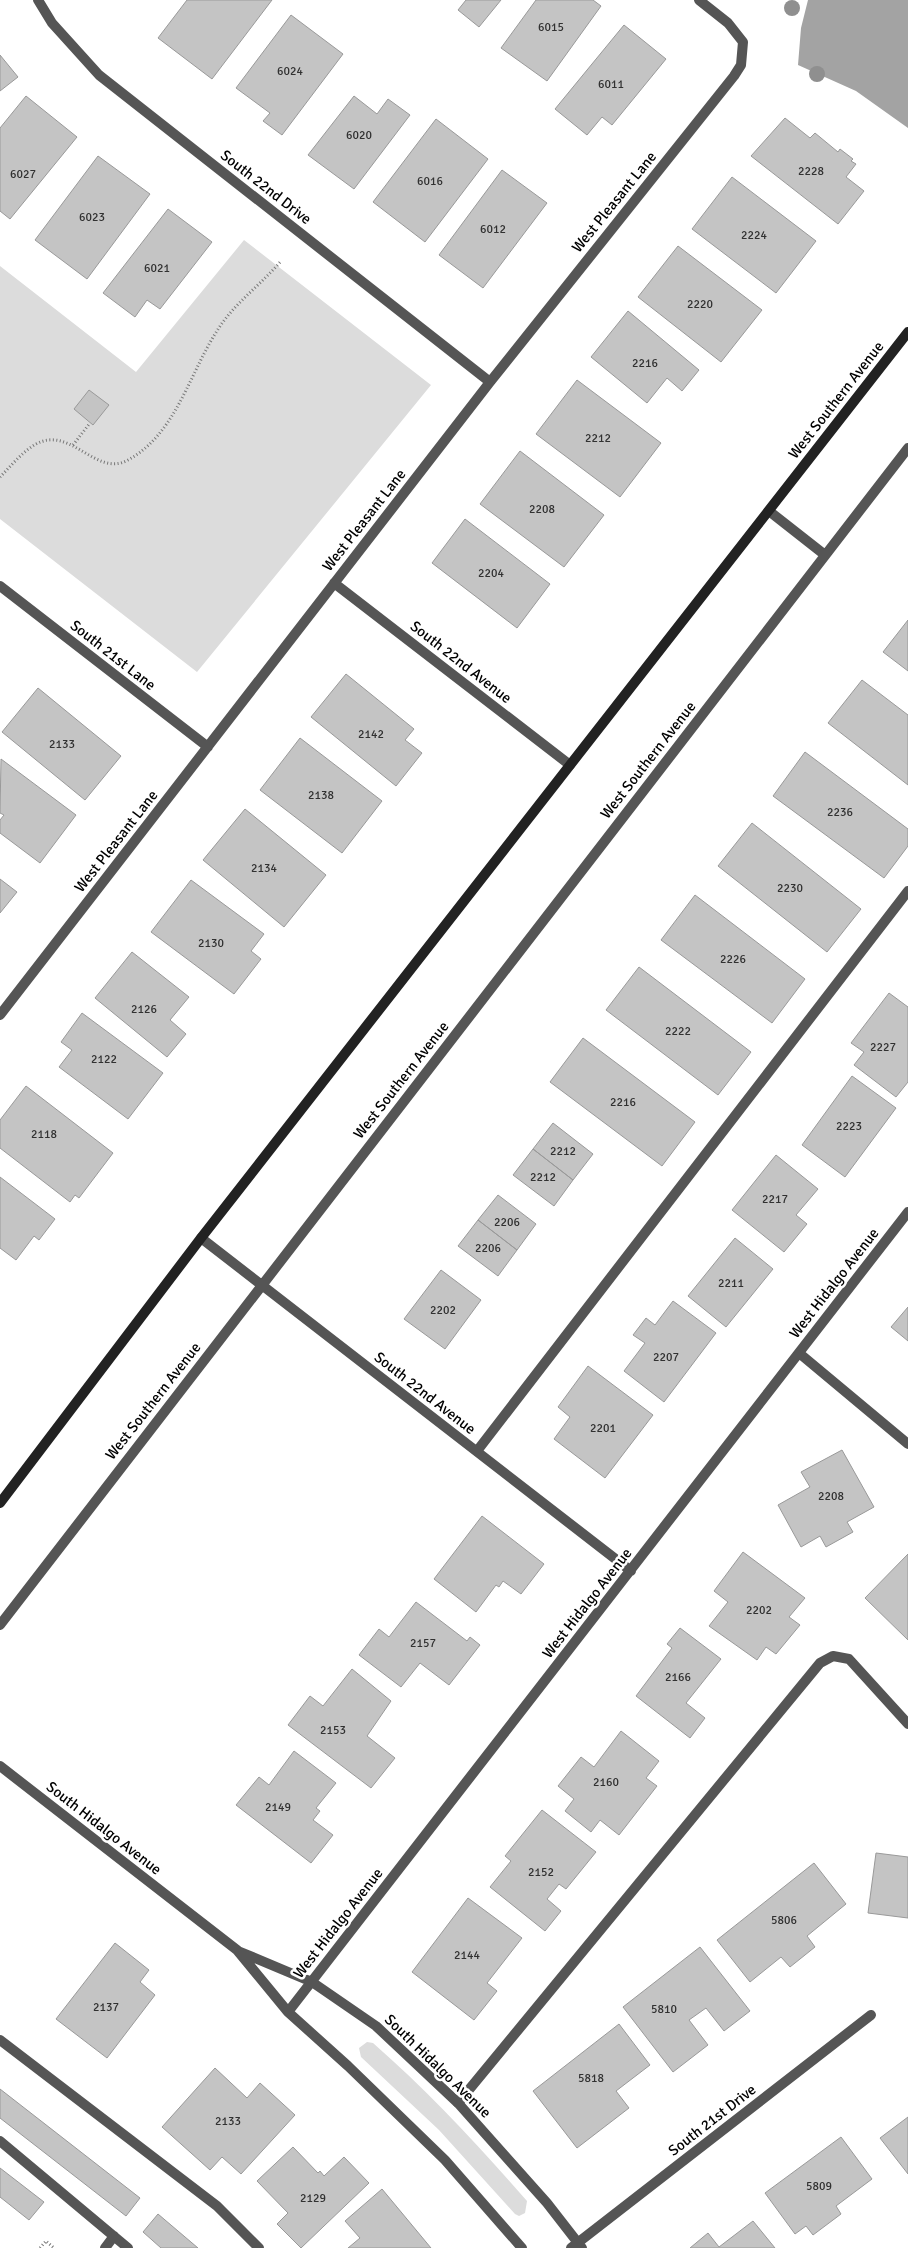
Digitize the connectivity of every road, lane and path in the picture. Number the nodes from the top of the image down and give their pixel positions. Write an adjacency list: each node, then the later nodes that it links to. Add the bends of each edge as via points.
1 (38, 0): 5 (street, South 22nd Drive, via 52,23 99,75)
2 (699, 0): 5 (street, West Pleasant Lane, via 728,23 743,42 741,65)
3 (281, 261): 7 (path, via 217,330 170,420 145,448 115,465 106,464)
4 (908, 332): 10 (main road, West Southern Avenue)
5 (490, 382): 12 (street, West Pleasant Lane)
6 (90, 423): 7 (path)
7 (73, 445): 9 (path, via 50,440 37,443)
8 (908, 448): 11 (street, West Southern Avenue)
9 (0, 477)
10 (769, 510): 11 (street); 15 (main road, West Southern Avenue)
11 (826, 555): 20 (street, West Southern Avenue)
12 (334, 583): 14 (street, West Pleasant Lane); 15 (street, South 22nd Avenue)
13 (0, 586): 14 (street, South 21st Lane)
14 (208, 747): 17 (street, West Pleasant Lane)
15 (570, 765): 19 (main road, West Southern Avenue)
16 (908, 890): 23 (street)
17 (0, 1015)
18 (908, 1212): 21 (street, West Hidalgo Avenue)
19 (201, 1238): 20 (street, South 22nd Avenue); 24 (main road, West Southern Avenue)
20 (262, 1285): 23 (street, South 22nd Avenue); 26 (street, West Southern Avenue)
21 (799, 1353): 22 (street); 25 (street, West Hidalgo Avenue)
22 (908, 1444)
23 (477, 1451): 25 (street, South 22nd Avenue)
24 (0, 1503)
25 (631, 1571): 30 (street, West Hidalgo Avenue)
26 (0, 1624)
27 (908, 1724): 34 (street, via 849,1659 833,1656 820,1663)
28 (0, 1766): 29 (street, South Hidalgo Avenue)
29 (238, 1950): 30 (street, South Hidalgo Avenue); 31 (street, South Hidalgo Avenue)
30 (312, 1982): 31 (street, West Hidalgo Avenue); 34 (street, South Hidalgo Avenue, via 376,2026)
31 (288, 2012): 43 (street, South Hidalgo Avenue, via 445,2160)
32 (871, 2015): 37 (street, South 21st Drive)
33 (0, 2040): 42 (street, via 217,2206)
34 (458, 2103): 37 (street, South Hidalgo Avenue, via 547,2203)
35 (0, 2141): 36 (street)
36 (114, 2236): 40 (street); 41 (street)
37 (577, 2246)
38 (40, 2248): 39 (path, via 46,2241)
39 (54, 2248)
40 (105, 2248)
41 (128, 2248)
42 (259, 2248)
43 (522, 2248)

